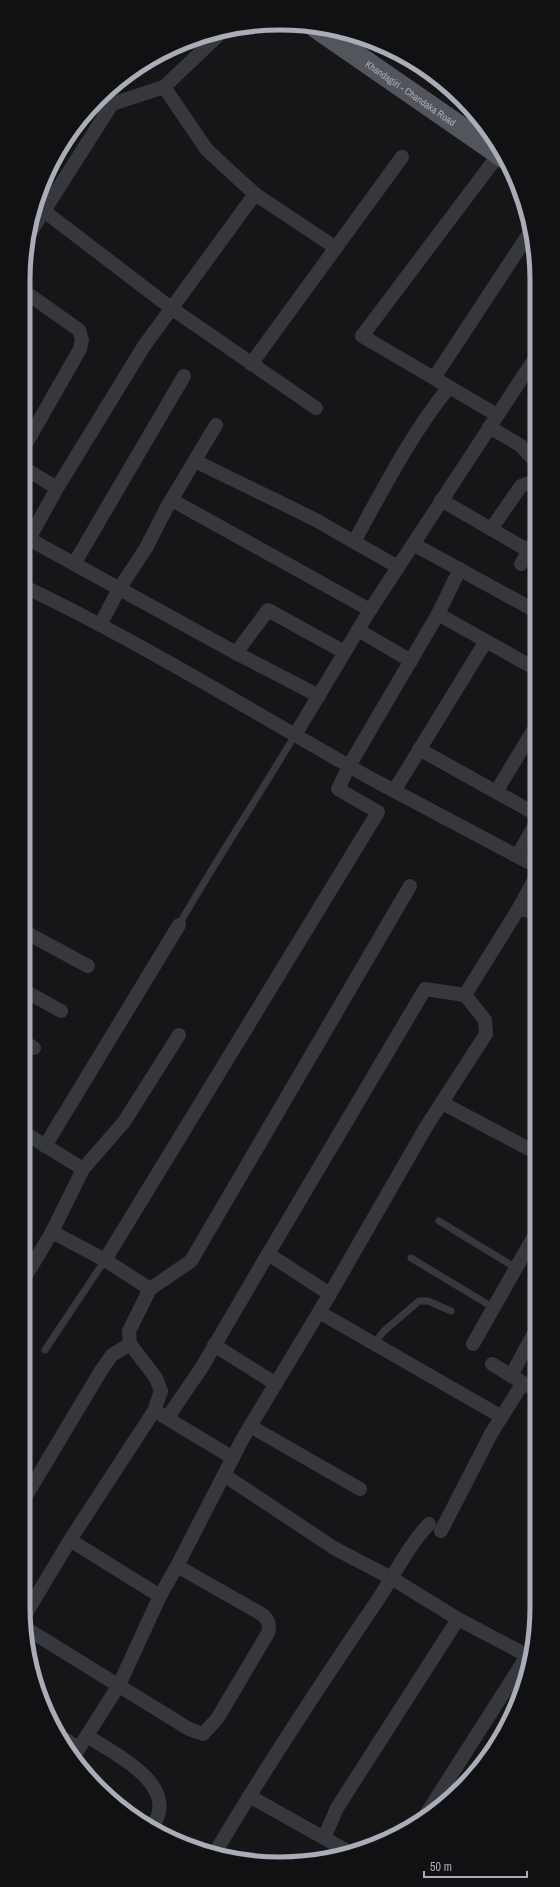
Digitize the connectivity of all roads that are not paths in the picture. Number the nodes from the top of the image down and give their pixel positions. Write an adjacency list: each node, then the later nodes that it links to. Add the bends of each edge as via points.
1 (325, 34): 8 (main road, Khandagiri - Chandaka Road)
2 (214, 39): 4 (street)
3 (368, 46): 7 (main road, Khandagiri - Chandaka Road)
4 (164, 87): 5 (street); 11 (street, via 208,150)
5 (112, 104): 6 (street); 12 (street)
6 (101, 106)
7 (468, 115)
8 (494, 151)
9 (402, 157): 15 (street)
10 (499, 160): 21 (street, via 362,336)
11 (255, 194): 15 (street); 17 (street)
12 (44, 211): 13 (street); 17 (street)
13 (37, 221)
14 (526, 238): 21 (street)
15 (336, 248): 18 (street)
16 (30, 295): 27 (street, via 79,330 82,340 70,368)
17 (171, 308): 18 (street); 32 (street, via 144,346)
18 (251, 364): 23 (street)
19 (530, 366): 24 (street)
20 (184, 376): 42 (street)
21 (434, 378): 22 (street)
22 (449, 387): 24 (street); 38 (street, via 436,402)
23 (316, 408)
24 (497, 415): 26 (street)
25 (216, 426): 29 (street)
26 (489, 427): 28 (street, via 520,445); 34 (street)
27 (30, 437)
28 (530, 456)
29 (195, 461): 33 (street); 38 (street, via 314,519)
30 (30, 472): 32 (street)
31 (530, 483): 35 (street, via 521,486)
32 (57, 488): 36 (street)
33 (172, 500): 46 (street, via 146,548); 49 (street)
34 (441, 500): 35 (street); 39 (street)
35 (491, 529): 40 (street)
36 (30, 535)
37 (30, 539): 42 (street)
38 (354, 542): 44 (street)
39 (413, 544): 44 (street); 45 (street)
40 (530, 545)
41 (530, 549): 43 (street)
42 (74, 564): 46 (street)
43 (521, 564)
44 (398, 567): 49 (street)
45 (460, 569): 48 (street); 50 (street)
46 (119, 589): 51 (street); 55 (street)
47 (30, 590): 51 (street)
48 (530, 608)
49 (370, 610): 52 (street)
50 (438, 614): 53 (street); 56 (street)
51 (100, 625): 59 (street)
52 (358, 630): 54 (street); 56 (street)
53 (486, 641): 57 (street); 61 (street)
54 (344, 652): 55 (street, via 268,610); 58 (street)
55 (236, 653): 58 (street)
56 (411, 661): 62 (street)
57 (530, 666)
58 (319, 696): 59 (street)
59 (295, 734): 62 (street); 73 (lane)
60 (530, 736): 64 (street)
61 (419, 749): 63 (street); 64 (street)
62 (349, 766): 63 (street); 90 (street, via 338,789 378,812)
63 (394, 791): 67 (street)
64 (496, 792): 65 (street)
65 (530, 810)
66 (530, 833): 67 (street)
67 (516, 856): 68 (street)
68 (530, 863)
69 (410, 886): 93 (street, via 191,1261)
70 (530, 887): 71 (street)
71 (519, 908): 72 (street); 77 (street)
72 (530, 912)
73 (179, 925): 82 (street)
74 (30, 935): 75 (street)
75 (88, 966)
76 (30, 993): 78 (street)
77 (465, 995): 80 (street, via 485,1020 486,1034); 88 (street, via 425,989)
78 (61, 1011)
79 (179, 1034): 84 (street, via 124,1122)
80 (442, 1103): 83 (street); 94 (street)
81 (30, 1136): 82 (street)
82 (45, 1146): 84 (street)
83 (530, 1149)
84 (83, 1169): 86 (street)
85 (439, 1220): 91 (lane)
86 (52, 1232): 90 (street); 92 (street)
87 (530, 1243): 91 (street)
88 (268, 1254): 94 (street); 101 (street)
89 (411, 1258): 95 (lane)
90 (105, 1260): 93 (street); 103 (lane)
91 (516, 1268): 95 (street)
92 (30, 1269)
93 (150, 1289): 98 (street, via 129,1331)
94 (330, 1294): 97 (street)
95 (494, 1308): 100 (street)
96 (451, 1311): 99 (lane, via 428,1301 419,1301 384,1331)
97 (318, 1312): 99 (street); 106 (street)
98 (130, 1344): 107 (street, via 156,1378 161,1391); 114 (street, via 112,1355 102,1368)
99 (374, 1344): 109 (street)
100 (473, 1344)
101 (214, 1345): 106 (street); 108 (street)
102 (530, 1348): 105 (street)
103 (45, 1350)
104 (492, 1364): 105 (street)
105 (522, 1383): 109 (street)
106 (276, 1384): 110 (street)
107 (154, 1411): 108 (street); 115 (street)
108 (168, 1417): 111 (street)
109 (502, 1417): 117 (street, via 435,1528 416,1537)
110 (250, 1426): 111 (street); 113 (street)
111 (232, 1458): 112 (street)
112 (224, 1475): 116 (street); 117 (street, via 334,1548)
113 (360, 1489)
114 (30, 1490)
115 (70, 1540): 118 (street); 119 (street)
116 (177, 1566): 118 (street); 124 (street, via 263,1615 270,1626 268,1633 217,1719 203,1734 189,1729)
117 (393, 1579): 120 (street); 127 (street, via 309,1701)
118 (160, 1596): 124 (street)
119 (30, 1605)
120 (458, 1619): 122 (street); 130 (street, via 337,1808)
121 (31, 1631): 124 (street)
122 (525, 1655)
123 (522, 1668): 128 (street)
124 (119, 1685): 125 (street)
125 (87, 1736): 126 (street); 129 (street, via 142,1772 151,1782 159,1803 158,1816)
126 (76, 1752)
127 (249, 1796): 130 (street); 131 (street)
128 (438, 1800)
129 (154, 1823)
130 (324, 1838): 132 (street)
131 (217, 1849)
132 (343, 1849)

